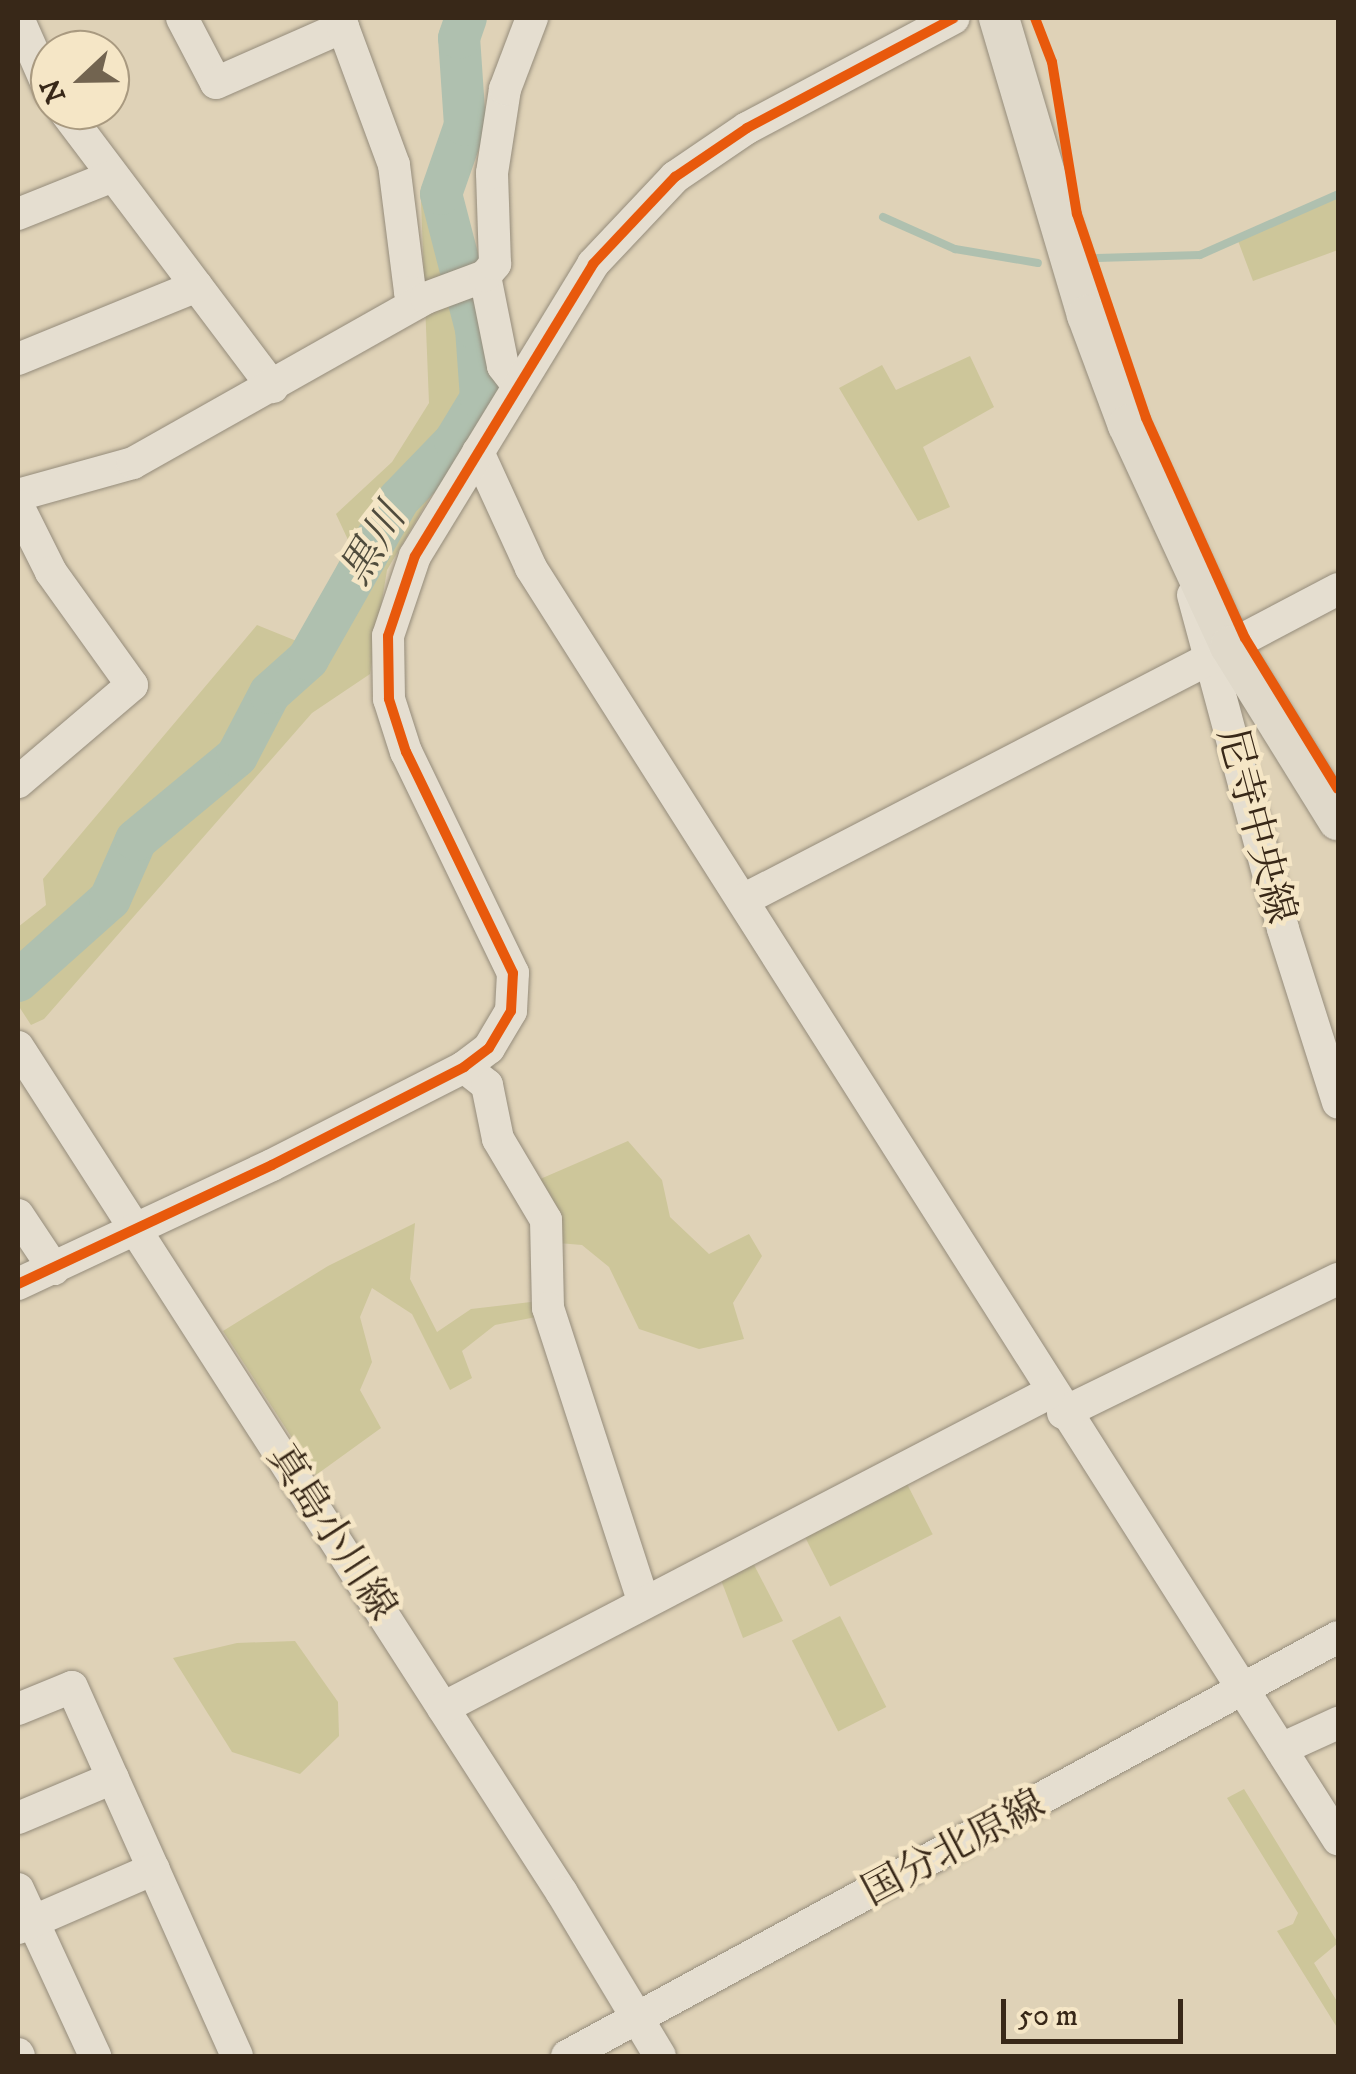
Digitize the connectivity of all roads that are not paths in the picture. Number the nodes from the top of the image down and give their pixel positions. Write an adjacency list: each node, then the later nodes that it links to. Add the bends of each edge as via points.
1 (18, 18): 6 (street)
2 (182, 18): 12 (street, via 216,83 343,27 394,166 410,292)
3 (532, 18): 10 (street, via 505,88 492,172 495,264)
4 (954, 18): 14 (street, via 747,128 675,177 593,264)
5 (999, 18): 20 (main road, via 1087,315)
6 (27, 62)
7 (79, 130): 8 (street)
8 (113, 176): 9 (street); 11 (street)
9 (18, 214)
10 (484, 276): 12 (street); 14 (street, via 503,366)
11 (197, 286): 13 (street); 15 (street)
12 (422, 300): 15 (street)
13 (18, 359)
14 (518, 386): 16 (street)
15 (273, 387): 17 (street, via 133,463)
16 (478, 452): 25 (street, via 531,568); 27 (street, via 415,556 388,636 389,698 406,752 512,973 511,1011 488,1048)
17 (18, 496)
18 (18, 506): 23 (street, via 51,572 132,685)
19 (1338, 589): 20 (street)
20 (1220, 652): 21 (main road); 22 (street, 尼寺中央線); 25 (street)
21 (1281, 736): 22 (street); 24 (main road)
22 (1234, 754): 28 (street, 尼寺中央線)
23 (18, 782)
24 (1338, 820)
25 (743, 900): 34 (street)
26 (18, 1047): 30 (street, 真島小川線)
27 (464, 1066): 30 (street); 35 (street, via 488,1085 498,1138 546,1220 548,1308)
28 (1338, 1102)
29 (18, 1215): 31 (street)
30 (136, 1232): 31 (street); 38 (street, 真島小川線)
31 (54, 1268): 33 (street)
32 (1338, 1278): 34 (street)
33 (18, 1284)
34 (1048, 1402): 35 (street); 37 (street)
35 (644, 1603): 38 (street)
36 (1338, 1637): 37 (street, 国分北原線)
37 (1243, 1690): 41 (street); 48 (street, 国分北原線)
38 (443, 1708): 48 (street, 真島小川線)
39 (18, 1709): 42 (street, via 72,1687)
40 (1338, 1722): 41 (street)
41 (1281, 1749): 44 (street)
42 (113, 1778): 43 (street); 45 (street)
43 (18, 1818)
44 (1338, 1839)
45 (154, 1868): 47 (street); 50 (street)
46 (18, 1888): 47 (street)
47 (25, 1924): 49 (street)
48 (641, 2020): 51 (street, 国分北原線); 52 (street, 真島小川線)
49 (95, 2056)
50 (237, 2056)
51 (567, 2056)
52 (660, 2056)

